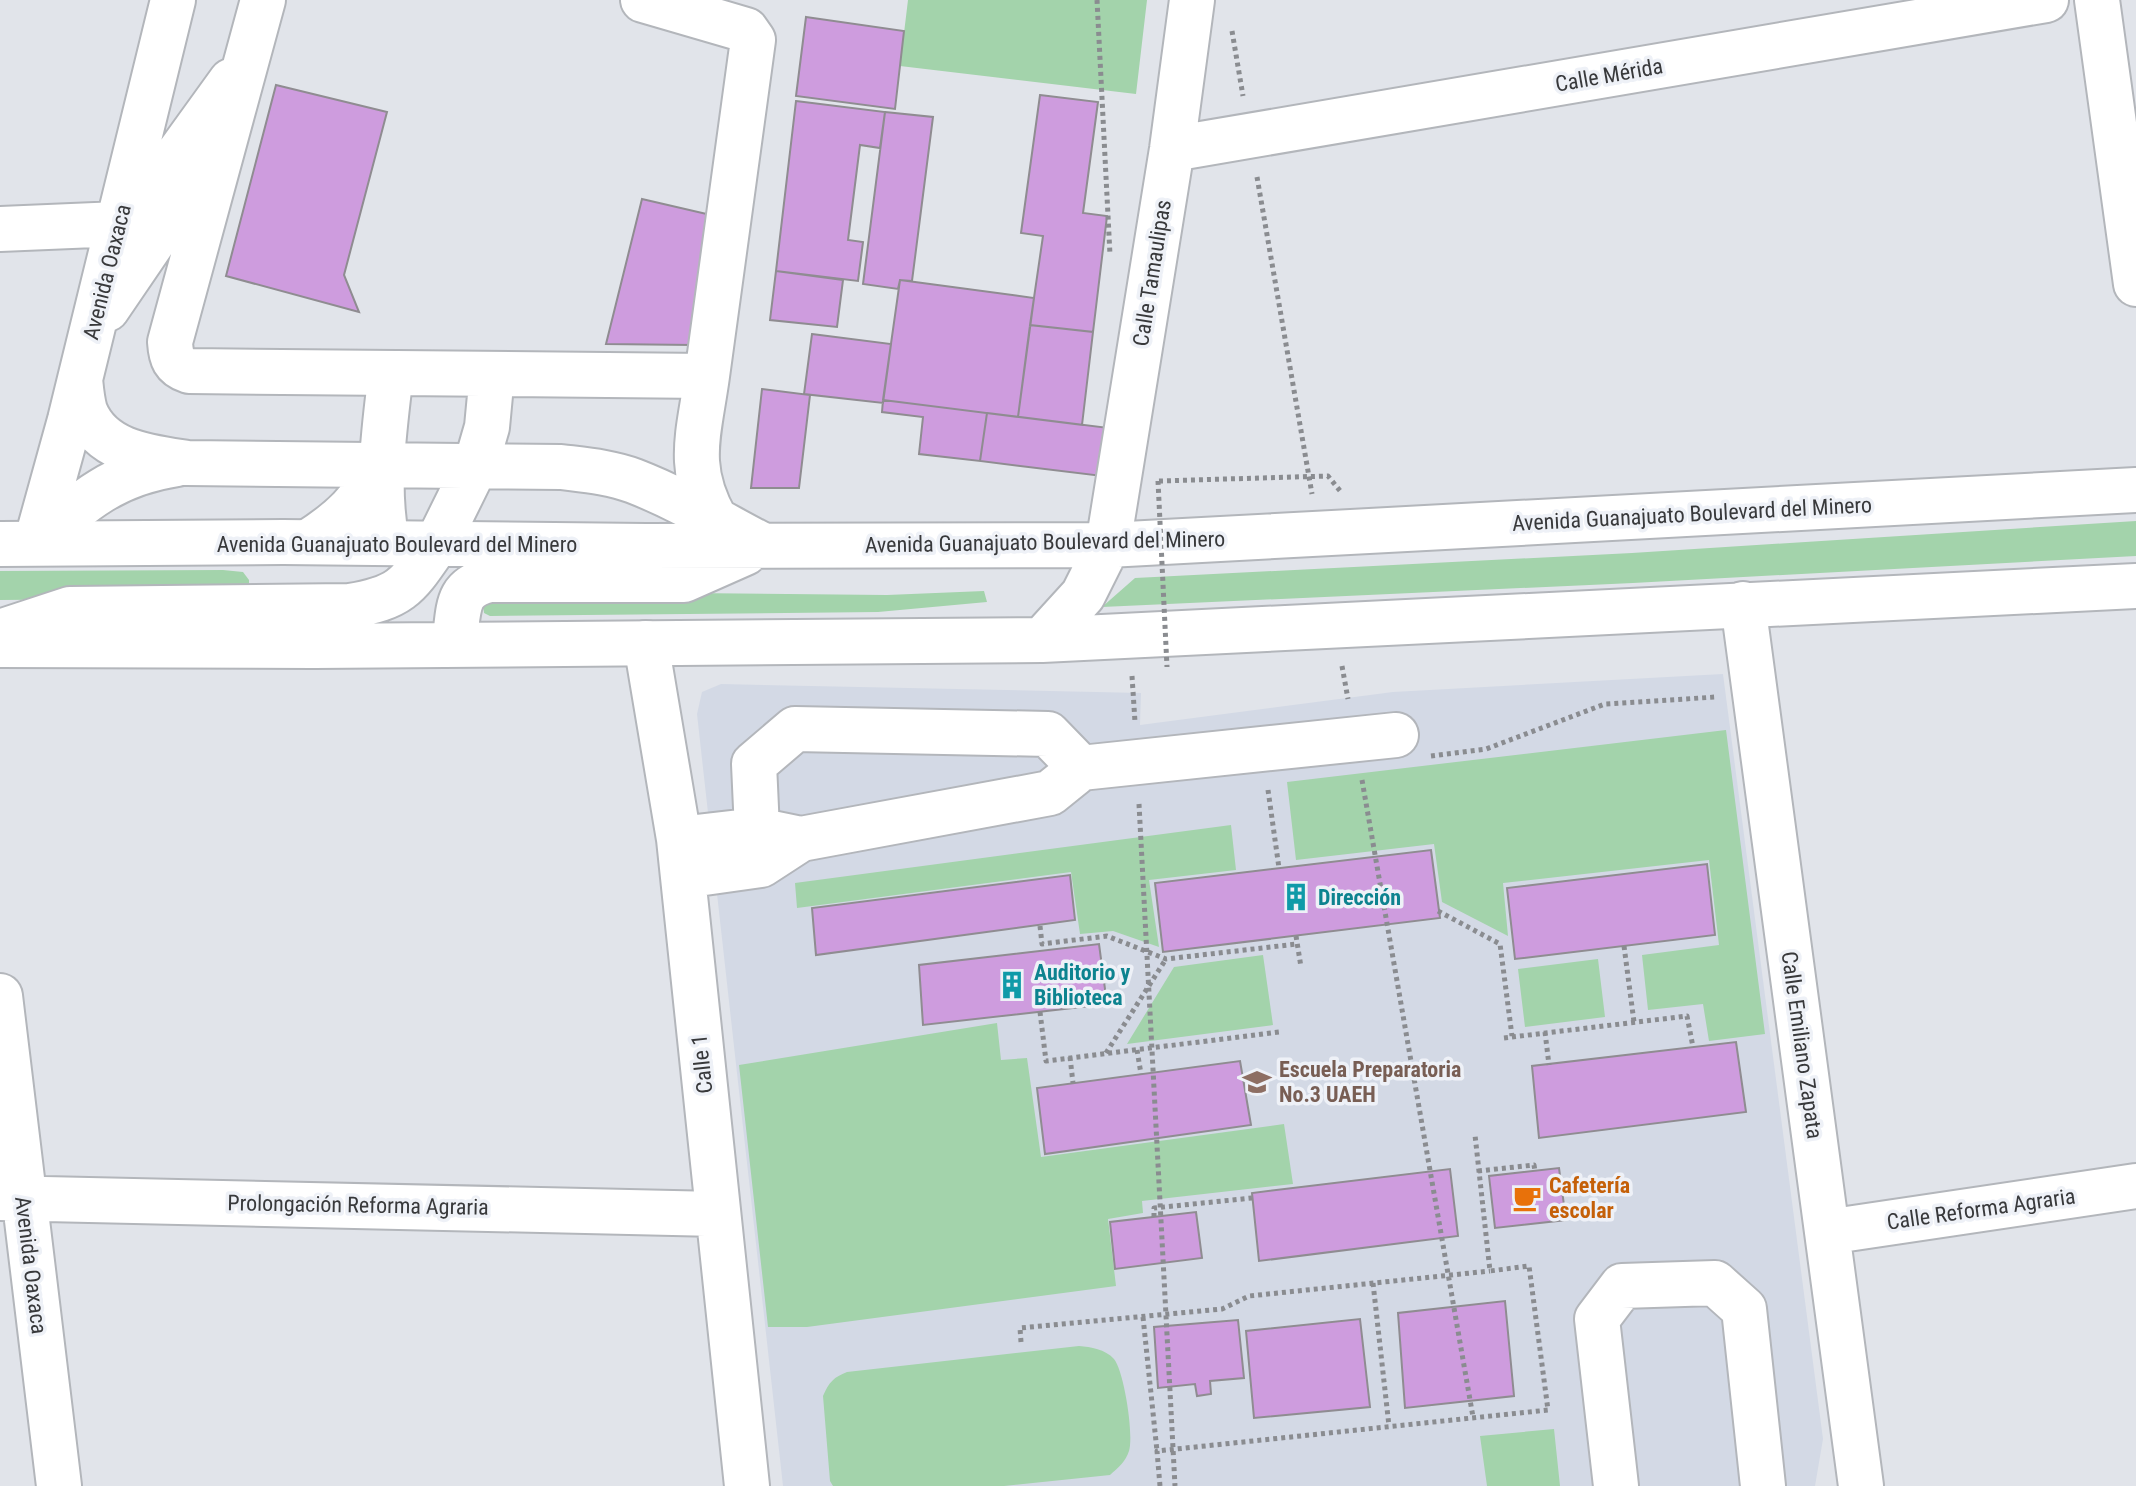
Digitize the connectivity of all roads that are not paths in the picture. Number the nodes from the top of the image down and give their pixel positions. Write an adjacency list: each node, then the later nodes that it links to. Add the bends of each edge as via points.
1 (173, 0): 10 (street, Avenida Oaxaca)
2 (263, 0): 7 (street)
3 (643, 0): 16 (street, via 746,30 753,40)
4 (1192, 0): 9 (street, Calle Tamaulipas)
5 (2046, 0): 9 (street, Calle Mérida)
6 (2097, 0): 12 (street)
7 (248, 58): 8 (street); 10 (street, via 132,218)
8 (227, 133): 13 (street); 14 (street, via 170,342 178,368)
9 (1172, 149): 28 (street, Calle Tamaulipas)
10 (119, 224): 11 (street); 13 (street, Avenida Oaxaca)
11 (0, 229)
12 (2136, 284)
13 (91, 335): 17 (street, Avenida Oaxaca)
14 (391, 373): 15 (street); 19 (street)
15 (492, 374): 16 (street); 20 (street, via 487,427)
16 (707, 376): 22 (street, via 697,478)
17 (80, 379): 18 (street, via 84,409 96,432 144,457); 26 (street, Avenida Oaxaca)
18 (187, 463): 19 (street); 26 (street, via 152,468 108,485)
19 (380, 465): 20 (street); 23 (street, via 357,505 339,522); 25 (street)
20 (476, 465): 22 (street, via 597,471 642,485); 24 (street)
21 (2136, 490): 28 (street, Avenida Guanajuato Boulevard del Minero)
22 (716, 521): 27 (street)
23 (296, 542): 25 (street, Avenida Guanajuato Boulevard del Minero); 26 (street, Avenida Guanajuato Boulevard del Minero); 32 (street, via 271,600)
24 (438, 542): 25 (street, Avenida Guanajuato Boulevard del Minero); 27 (street, Avenida Guanajuato Boulevard del Minero); 29 (street)
25 (387, 543): 29 (street)
26 (18, 544)
27 (762, 545): 28 (street, Avenida Guanajuato Boulevard del Minero); 34 (street, via 684,580 473,584 458,608)
28 (1108, 545): 35 (street, Calle Tamaulipas, via 1083,595)
29 (408, 585): 32 (street, via 377,602 350,606); 34 (street)
30 (2136, 586): 31 (street)
31 (1743, 604): 35 (street); 47 (street, Calle Emiliano Zapata)
32 (255, 607): 33 (street, via 70,609)
33 (0, 632)
34 (466, 637): 36 (street); 37 (street)
35 (1042, 640): 36 (street)
36 (646, 643): 42 (street, Calle 1)
37 (0, 645)
38 (1409, 746): 39 (street)
39 (1081, 768): 40 (street, via 1048,734 795,729 754,764); 41 (street, via 1050,793)
40 (757, 830): 41 (street); 42 (street)
41 (801, 839): 42 (street, via 761,865)
42 (681, 858): 46 (street, Calle 1)
43 (0, 996): 45 (street, Avenida Oaxaca)
44 (2136, 1186): 47 (street, Calle Reforma Agraria)
45 (11, 1198): 46 (street, Prolongación Reforma Agraria); 48 (street, Avenida Oaxaca)
46 (717, 1214): 49 (street, Calle 1)
47 (1827, 1232): 52 (street, Calle Emiliano Zapata)
48 (59, 1486)
49 (747, 1486)
50 (1616, 1486): 51 (street, via 1597,1319 1622,1286 1715,1283 1744,1309)
51 (1763, 1486)
52 (1861, 1486)

